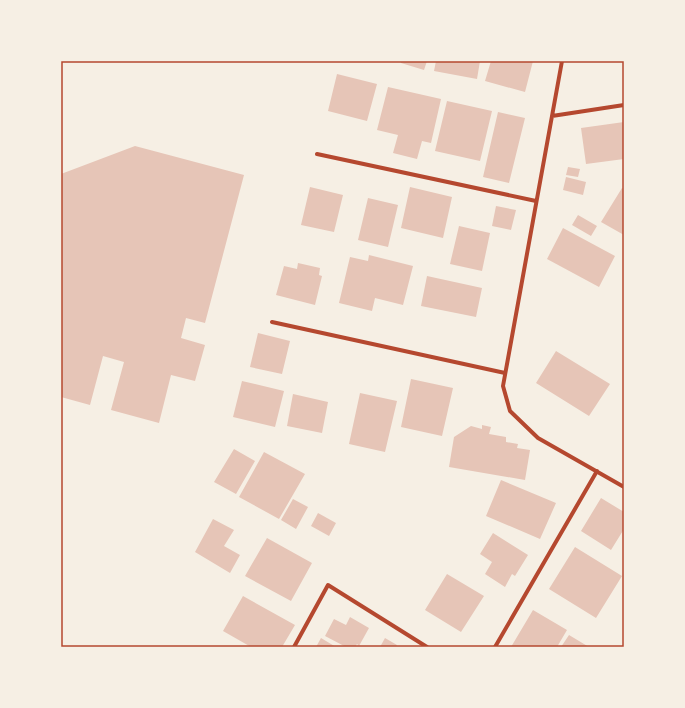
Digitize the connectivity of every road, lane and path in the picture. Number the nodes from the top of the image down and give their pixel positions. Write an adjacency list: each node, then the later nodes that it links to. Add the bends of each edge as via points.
1 (562, 61): 3 (street)
2 (624, 105): 3 (street)
3 (552, 116): 5 (street)
4 (317, 154): 5 (street)
5 (536, 201): 7 (street)
6 (272, 322): 7 (street)
7 (505, 373): 8 (street, via 503,386 510,411 538,438)
8 (598, 471): 9 (street); 12 (street)
9 (624, 487)
10 (294, 647): 11 (street, via 328,585)
11 (427, 647)
12 (494, 647)

